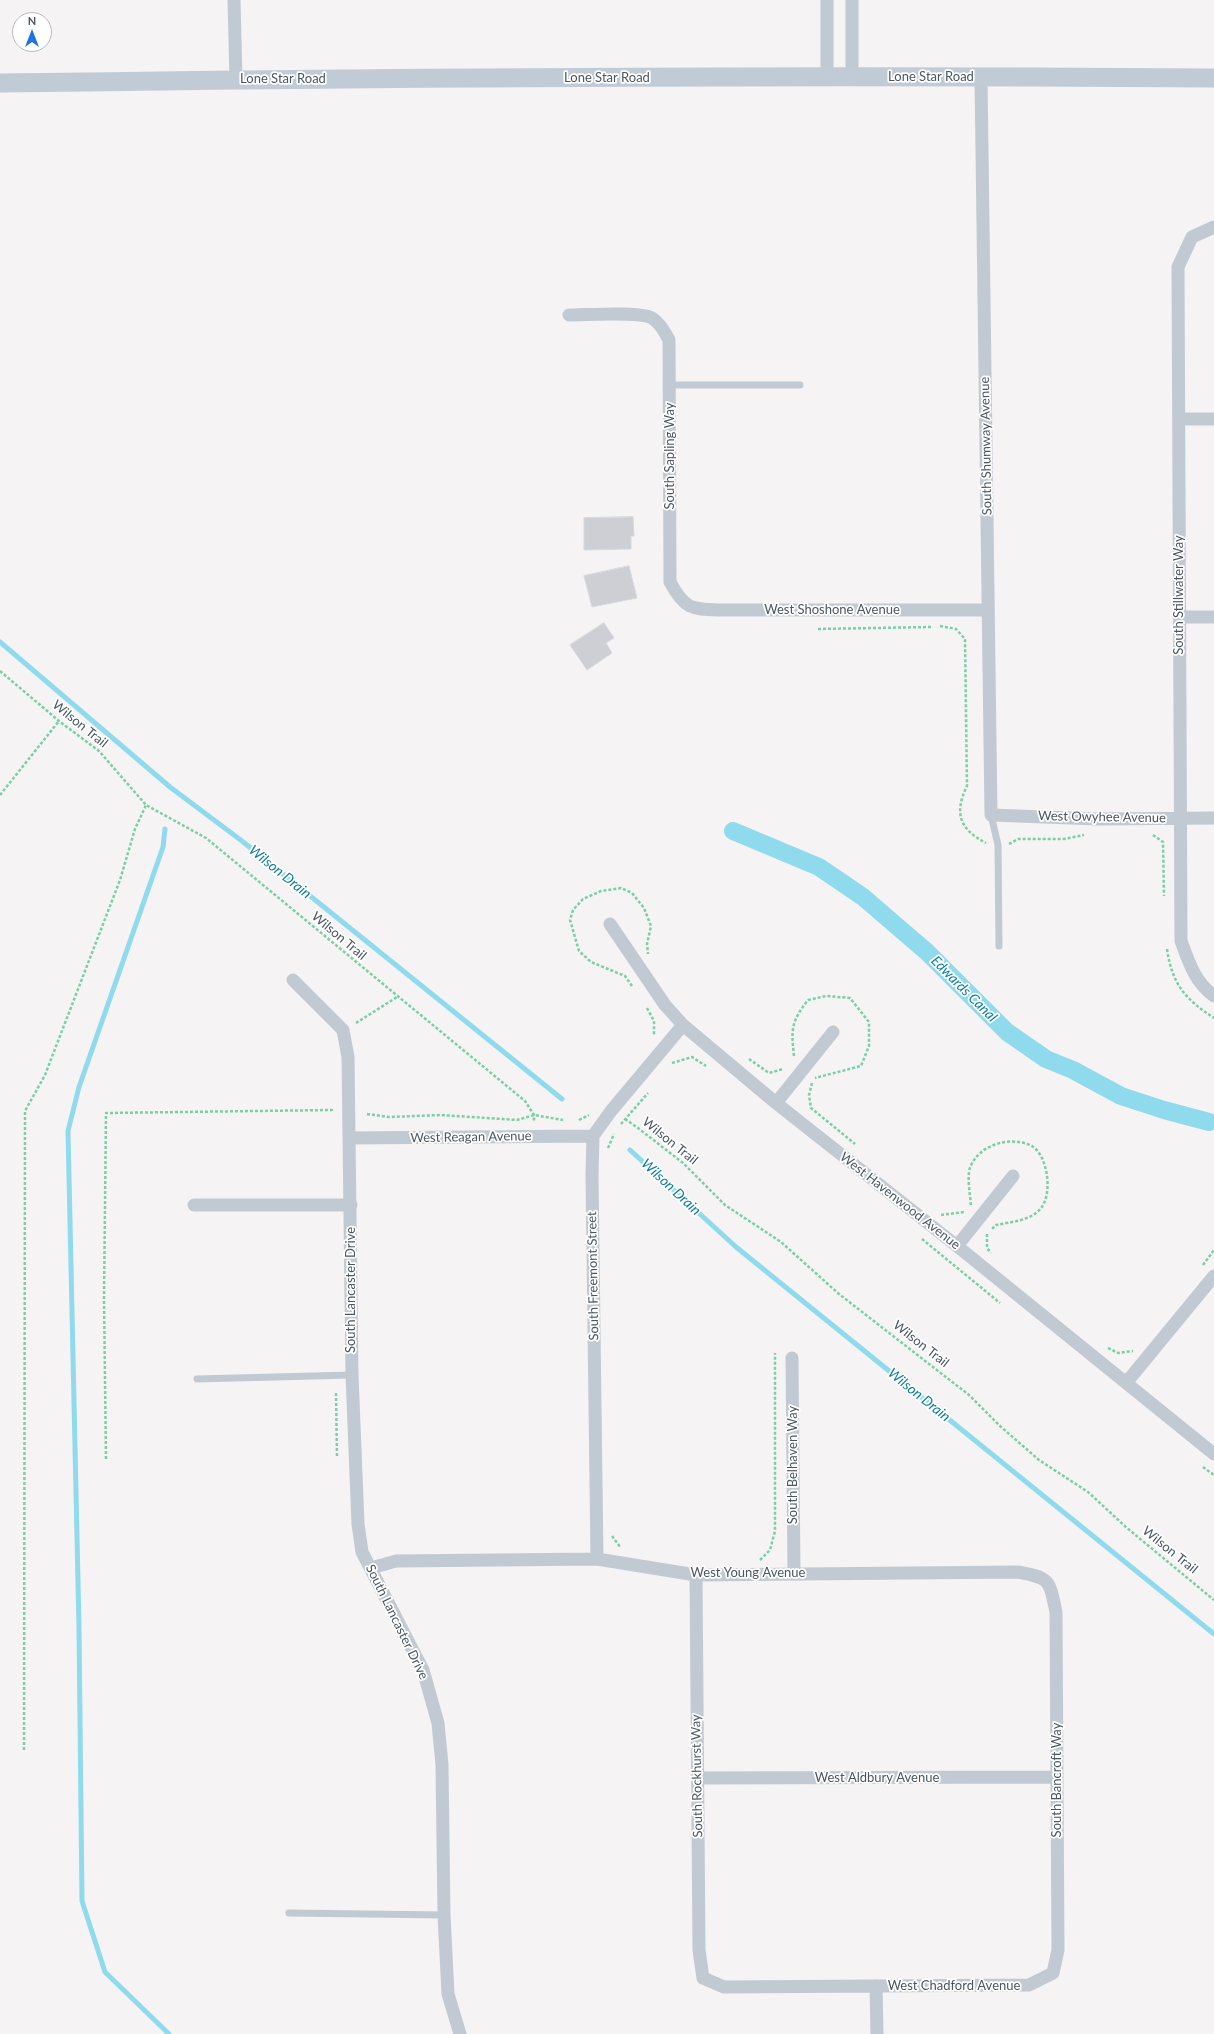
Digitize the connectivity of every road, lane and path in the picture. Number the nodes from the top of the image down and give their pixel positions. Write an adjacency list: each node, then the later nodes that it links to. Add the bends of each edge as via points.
1 (234, 0): 8 (street)
2 (827, 0): 5 (street)
3 (852, 0): 4 (street)
4 (852, 76): 5 (main road, Lone Star Road); 6 (main road, Lone Star Road)
5 (828, 77): 8 (main road, Lone Star Road)
6 (981, 77): 7 (main road, Lone Star Road); 17 (street, South Shumway Avenue)
7 (1214, 78)
8 (236, 79): 9 (main road, Lone Star Road)
9 (0, 83)
10 (1214, 228): 14 (street, South Stillwater Way, via 1192,237 1178,267)
11 (569, 314): 12 (street, South Sapling Way, via 638,315 652,318 662,327 669,340)
12 (669, 385): 13 (lane); 16 (street, South Sapling Way, via 670,582)
13 (800, 385)
14 (1179, 419): 15 (street); 18 (street, South Stillwater Way)
15 (1214, 419)
16 (679, 598): 17 (street, West Shoshone Avenue, via 692,608 722,610)
17 (988, 610): 25 (street, South Shumway Avenue)
18 (1179, 617): 19 (street); 26 (street, South Stillwater Way)
19 (1214, 617)
20 (818, 628): 30 (path, via 941,626 956,629 965,639 967,786 959,812 972,836 986,843)
21 (0, 671): 22 (path, Wilson Trail)
22 (59, 721): 23 (path); 24 (path, Wilson Trail, via 99,750)
23 (0, 795)
24 (146, 805): 37 (path, Wilson Trail, via 206,838); 78 (path, via 45,1075 25,1111)
25 (991, 815): 26 (street, West Owyhee Avenue, via 1098,819); 30 (lane)
26 (1180, 818): 27 (street, West Owyhee Avenue); 36 (street, South Stillwater Way, via 1181,941 1195,976)
27 (1214, 818)
28 (1148, 834): 31 (path, via 1155,835 1163,842)
29 (1087, 835): 30 (path, via 1064,839 1018,839)
30 (998, 845): 33 (lane)
31 (1164, 902)
32 (610, 924): 39 (street, West Havenwood Avenue, via 665,1005)
33 (999, 946)
34 (1167, 947): 38 (path, via 1170,970 1179,988 1197,1007)
35 (293, 980): 40 (street)
36 (1214, 996)
37 (397, 997): 40 (path); 49 (path, Wilson Trail, via 525,1101 534,1114)
38 (1214, 1018)
39 (683, 1025): 45 (street, West Havenwood Avenue); 47 (street)
40 (343, 1030): 51 (street, South Lancaster Drive, via 348,1057)
41 (833, 1032): 45 (street)
42 (708, 1066): 43 (path, via 692,1058 671,1063)
43 (668, 1067)
44 (652, 1087): 48 (path)
45 (776, 1103): 57 (street, West Havenwood Avenue)
46 (332, 1110): 66 (path, via 106,1113)
47 (611, 1111): 48 (path, Wilson Trail); 50 (street)
48 (626, 1120): 52 (path, via 617,1128); 77 (path, Wilson Trail, via 683,1163 725,1206 781,1242 839,1294 969,1395 1039,1460 1088,1492)
49 (534, 1136): 50 (street, West Reagan Avenue); 51 (street, West Reagan Avenue)
50 (593, 1136): 71 (street, South Freemont Street)
51 (350, 1138): 55 (street, South Lancaster Drive)
52 (607, 1152)
53 (1013, 1176): 57 (street)
54 (194, 1206): 55 (street)
55 (350, 1206): 62 (street, South Lancaster Drive)
56 (918, 1236): 59 (path)
57 (957, 1246): 64 (street, West Havenwood Avenue)
58 (1214, 1276): 64 (street)
59 (1005, 1306)
60 (775, 1353): 72 (path, via 775,1531 770,1550 761,1560)
61 (792, 1358): 74 (street, South Belhaven Way)
62 (352, 1375): 63 (lane); 73 (street, South Lancaster Drive, via 358,1524 362,1552)
63 (196, 1379)
64 (1126, 1383): 65 (street, West Havenwood Avenue)
65 (1214, 1454)
66 (106, 1459)
67 (1198, 1462): 68 (path)
68 (1214, 1475)
69 (610, 1534): 70 (path)
70 (624, 1550)
71 (597, 1559): 73 (street, West Young Avenue, via 396,1561); 75 (street, West Young Avenue)
72 (754, 1560)
73 (372, 1568): 82 (street, South Lancaster Drive, via 423,1670 438,1723 442,1766)
74 (794, 1573): 75 (street, West Young Avenue); 76 (street, West Young Avenue, via 1018,1572 1041,1576)
75 (696, 1575): 80 (street, South Rockhurst Way)
76 (1050, 1586): 79 (street, South Bancroft Way, via 1056,1612)
77 (1214, 1600)
78 (24, 1750)
79 (1056, 1777): 80 (street, West Aldbury Avenue); 83 (street, South Bancroft Way, via 1058,1950)
80 (697, 1778): 84 (street, South Rockhurst Way, via 699,1950)
81 (289, 1913): 82 (lane)
82 (444, 1915): 86 (street, South Lancaster Drive, via 448,1994)
83 (1053, 1973): 85 (street, West Chadford Avenue, via 1029,1985)
84 (704, 1978): 85 (street, West Chadford Avenue, via 724,1987)
85 (876, 1986): 87 (street, West Chadford Avenue)
86 (460, 2034)
87 (877, 2034)

